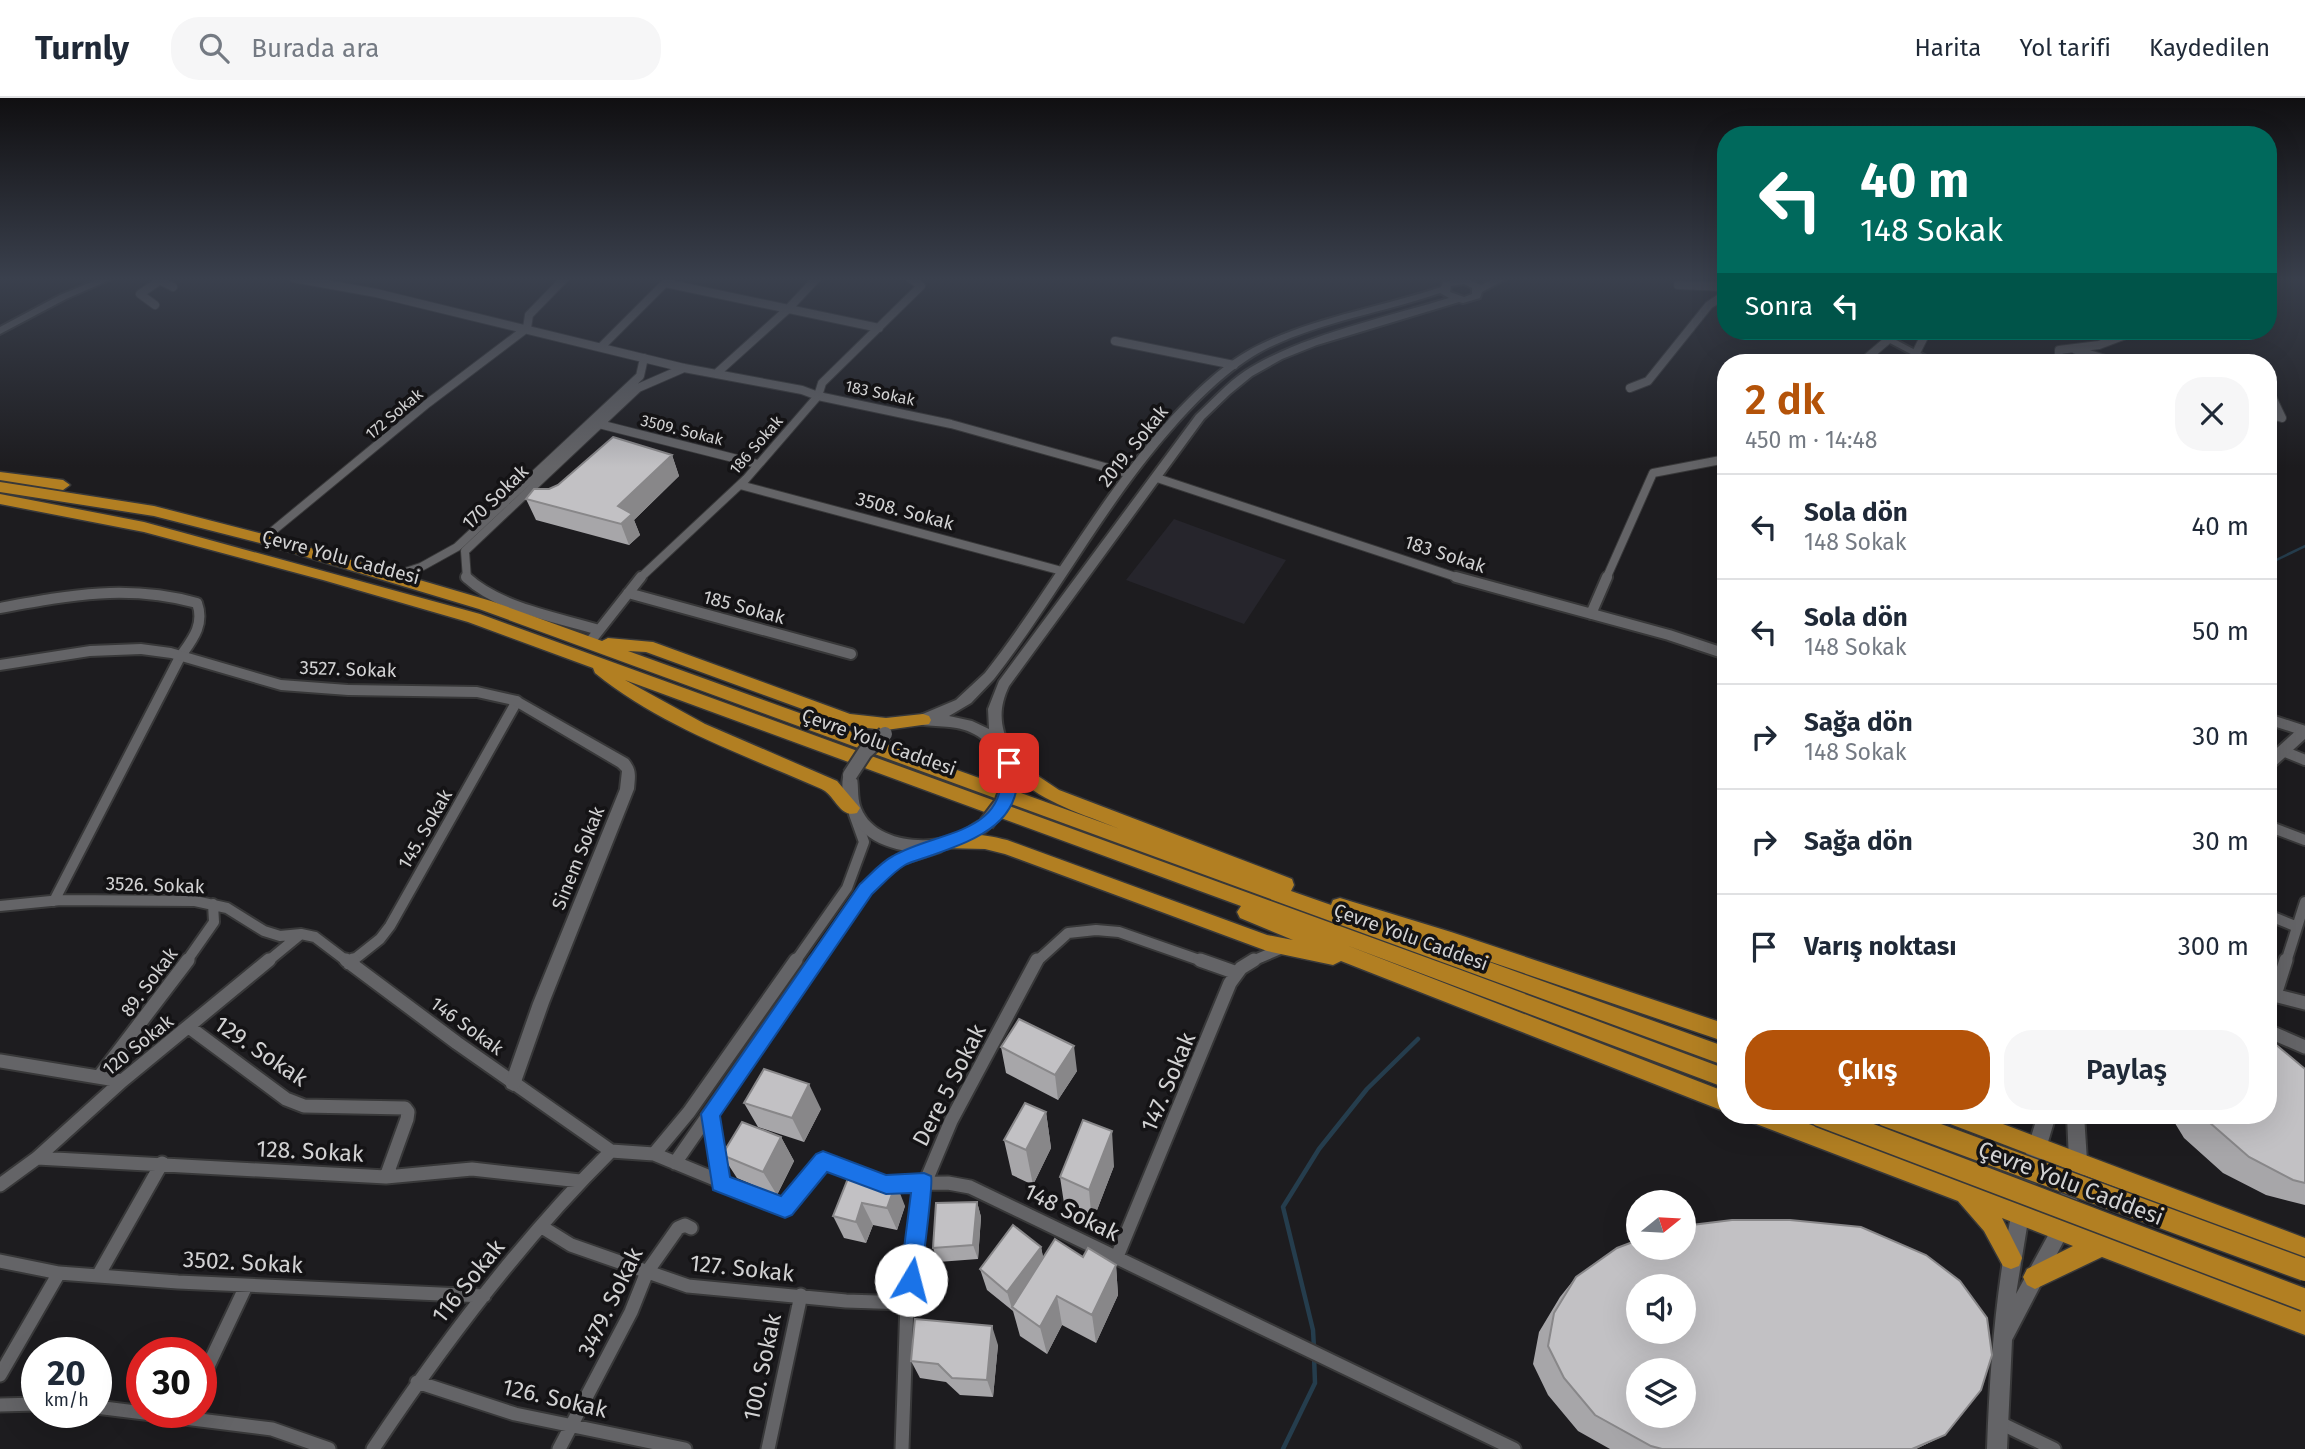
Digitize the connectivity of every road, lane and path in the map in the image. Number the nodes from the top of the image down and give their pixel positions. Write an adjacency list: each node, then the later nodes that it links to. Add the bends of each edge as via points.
1 (510, 341): 37 (street, 172 Sokak)
2 (578, 341): 13 (street, 183 Sokak)
3 (607, 341): 13 (street)
4 (752, 341): 22 (street)
5 (865, 341): 24 (street, 186 Sokak, via 822,383)
6 (1115, 341): 20 (street)
7 (1281, 341): 20 (street, 2019. Sokak)
8 (1319, 341): 30 (street, 2019. Sokak, via 1248,374 1200,417)
9 (1680, 341): 23 (street, via 1648,381)
10 (1887, 341): 15 (street)
11 (1892, 341): 16 (street)
12 (2109, 341): 14 (street)
13 (601, 347): 19 (street, 183 Sokak)
14 (2076, 350): 17 (street); 18 (street)
15 (1871, 354)
16 (1914, 354)
17 (2059, 354)
18 (2089, 354)
19 (644, 358): 21 (street, 183 Sokak); 39 (street, 170 Sokak, via 640,376 457,547)
20 (1234, 365): 28 (street, 2019. Sokak, via 1182,414)
21 (684, 368): 22 (street, 183 Sokak); 25 (street, 170 Sokak, via 649,381)
22 (718, 372): 24 (street, 183 Sokak)
23 (1630, 388)
24 (818, 396): 27 (street, 186 Sokak); 28 (street, 183 Sokak, via 951,424)
25 (599, 424): 27 (street, 3509. Sokak); 43 (street, 170 Sokak, via 483,532 465,551 464,560 466,578 475,586)
26 (1717, 461): 42 (street, via 1653,473)
27 (757, 464): 31 (street, 186 Sokak)
28 (1130, 474): 38 (street, 2019. Sokak)
29 (0, 476): 34 (highway, via 70,486)
30 (1157, 478): 42 (street, 183 Sokak, via 1471,582); 53 (street, 2019. Sokak, via 1004,684 992,724)
31 (740, 485): 38 (street, 3508. Sokak); 40 (street, 186 Sokak)
32 (0, 487): 34 (highway, Çevre Yolu Caddesi)
33 (0, 499): 36 (highway, Çevre Yolu Caddesi)
34 (154, 510): 37 (highway, Çevre Yolu Caddesi)
35 (0, 511): 36 (highway)
36 (144, 527): 43 (highway, Çevre Yolu Caddesi, via 474,618)
37 (263, 539): 39 (highway, Çevre Yolu Caddesi)
38 (1062, 571): 50 (street, 2019. Sokak, via 983,684 950,710)
39 (390, 577): 43 (highway, Çevre Yolu Caddesi, via 485,605)
40 (628, 593): 43 (street, 186 Sokak); 45 (street, 185 Sokak)
41 (0, 608): 46 (street, via 110,589 168,593 197,603 202,612 201,624)
42 (1591, 614): 44 (street, 183 Sokak)
43 (593, 645): 50 (highway, via 647,646 849,720 886,724); 57 (highway, via 628,691 699,729 831,786); 58 (highway, Çevre Yolu Caddesi); 61 (highway, Çevre Yolu Caddesi)
44 (1717, 651)
45 (851, 654)
46 (180, 657): 47 (street, 3527. Sokak, via 150,650 90,651); 48 (street, 3527. Sokak, via 80,660); 49 (street, 3527. Sokak, via 281,685 477,692); 63 (street)
47 (0, 665)
48 (0, 674)
49 (517, 701): 72 (street, 145. Sokak, via 390,926); 88 (street, Sinem Sokak, via 623,762 629,779)
50 (923, 720): 53 (street, via 970,724); 57 (street, bridge, via 869,745 850,775)
51 (2277, 722): 52 (street)
52 (2305, 731): 54 (street)
53 (1003, 748): 62 (street, bridge, via 1011,778 1004,802 986,824); 64 (highway, via 1020,773 1053,794)
54 (2283, 751): 55 (street); 56 (street)
55 (2277, 756)
56 (2305, 760)
57 (851, 808): 62 (street, via 878,837 900,845); 99 (street, via 864,842 847,888 689,1112)
58 (1014, 816): 73 (highway); 74 (highway, Çevre Yolu Caddesi)
59 (2277, 829): 60 (street)
60 (2305, 840)
61 (1131, 841): 64 (highway); 74 (highway, Çevre Yolu Caddesi)
62 (949, 843): 71 (highway, via 1007,847); 90 (street, via 899,860 866,889)
63 (54, 901): 66 (street, 3526. Sokak); 67 (street, 3526. Sokak)
64 (1327, 902): 80 (highway)
65 (2305, 902): 69 (street)
66 (213, 904): 70 (street, 3526. Sokak, via 264,931 281,936); 86 (street, 89. Sokak, via 214,922 206,936)
67 (0, 906)
68 (2277, 919): 69 (street)
69 (2295, 926): 76 (street)
70 (301, 934): 72 (street, 146 Sokak, via 315,937); 79 (street, 120 Sokak)
71 (1285, 947): 73 (highway); 75 (street)
72 (349, 963): 88 (street, 146 Sokak)
73 (1376, 966): 89 (highway)
74 (1453, 967): 83 (highway, Çevre Yolu Caddesi); 85 (highway, Çevre Yolu Caddesi)
75 (1234, 972): 107 (street, Dere 5 Sokak, via 1119,932 1081,930 1058,939 1039,957 951,1121); 117 (street, 147. Sokak)
76 (2277, 977)
77 (2277, 996): 78 (street)
78 (2305, 1003)
79 (189, 1027): 87 (street, 120 Sokak); 104 (street, 129. Sokak, via 286,1099 304,1105 405,1108 407,1119)
80 (1717, 1030)
81 (2277, 1035): 82 (street)
82 (2305, 1046)
83 (1717, 1054)
84 (0, 1061): 86 (street)
85 (1717, 1075)
86 (99, 1077): 87 (street)
87 (122, 1082): 100 (street, 120 Sokak)
88 (513, 1083): 98 (street, 146 Sokak)
89 (1717, 1099)
90 (710, 1114): 103 (street); 106 (street)
91 (1782, 1124): 109 (highway)
92 (1843, 1124): 127 (highway, Çevre Yolu Caddesi, bridge)
93 (1909, 1124): 119 (highway, Çevre Yolu Caddesi, bridge)
94 (1979, 1124): 97 (highway)
95 (2044, 1124): 97 (street)
96 (2076, 1124): 101 (street)
97 (2036, 1144): 101 (highway); 110 (street)
98 (611, 1151): 99 (street, 148 Sokak); 105 (street, 116 Sokak)
99 (653, 1154): 103 (street, 148 Sokak)
100 (37, 1158): 102 (street, 128. Sokak); 108 (street, 120 Sokak)
101 (2078, 1161): 113 (street); 115 (highway)
102 (162, 1163): 104 (street, 128. Sokak); 122 (street)
103 (675, 1163): 106 (street, 148 Sokak)
104 (386, 1177): 105 (street, 128. Sokak, via 472,1170)
105 (580, 1181): 111 (street, 116 Sokak)
106 (720, 1183): 107 (street, 148 Sokak, via 785,1208 823,1161 886,1185)
107 (924, 1183): 117 (street, 148 Sokak, via 944,1180 970,1187); 128 (street, Dere 5 Sokak)
108 (0, 1185)
109 (1960, 1192): 110 (highway); 116 (highway, via 1992,1223)
110 (2017, 1215): 113 (highway); 116 (street)
111 (542, 1227): 120 (street, 127. Sokak, via 571,1245); 126 (street, 116 Sokak)
112 (691, 1228): 120 (street, 3479. Sokak, via 685,1224 678,1228)
113 (2060, 1231): 114 (highway); 123 (street)
114 (2101, 1246): 123 (highway); 129 (highway)
115 (2305, 1249)
116 (2011, 1258): 130 (street)
117 (1116, 1259): 145 (street, 148 Sokak)
118 (0, 1261): 121 (street, 3502. Sokak)
119 (2305, 1270)
120 (648, 1272): 125 (street, 127. Sokak, via 688,1286); 138 (street, 3479. Sokak)
121 (59, 1273): 122 (street, 3502. Sokak); 132 (street)
122 (99, 1274): 124 (street, 3502. Sokak)
123 (2035, 1277): 130 (street)
124 (246, 1286): 126 (street, 3502. Sokak); 131 (street)
125 (801, 1295): 128 (street, 127. Sokak); 143 (street, 100. Sokak)
126 (484, 1296): 133 (street, 116 Sokak)
127 (2305, 1300)
128 (907, 1303): 144 (street, Dere 5 Sokak)
129 (2305, 1323)
130 (2000, 1343): 137 (street)
131 (217, 1347)
132 (0, 1376)
133 (417, 1382): 138 (street, 126. Sokak, via 456,1398); 140 (street, 116 Sokak)
134 (21, 1404): 135 (street)
135 (0, 1405)
136 (217, 1421): 139 (street, via 272,1429)
137 (1998, 1422): 146 (street); 147 (street)
138 (573, 1427): 141 (street, 3479. Sokak); 142 (street, 126. Sokak)
139 (329, 1449)
140 (373, 1449)
141 (559, 1449)
142 (685, 1449)
143 (768, 1449)
144 (902, 1449)
145 (1514, 1449)
146 (1997, 1449)
147 (2054, 1449)

